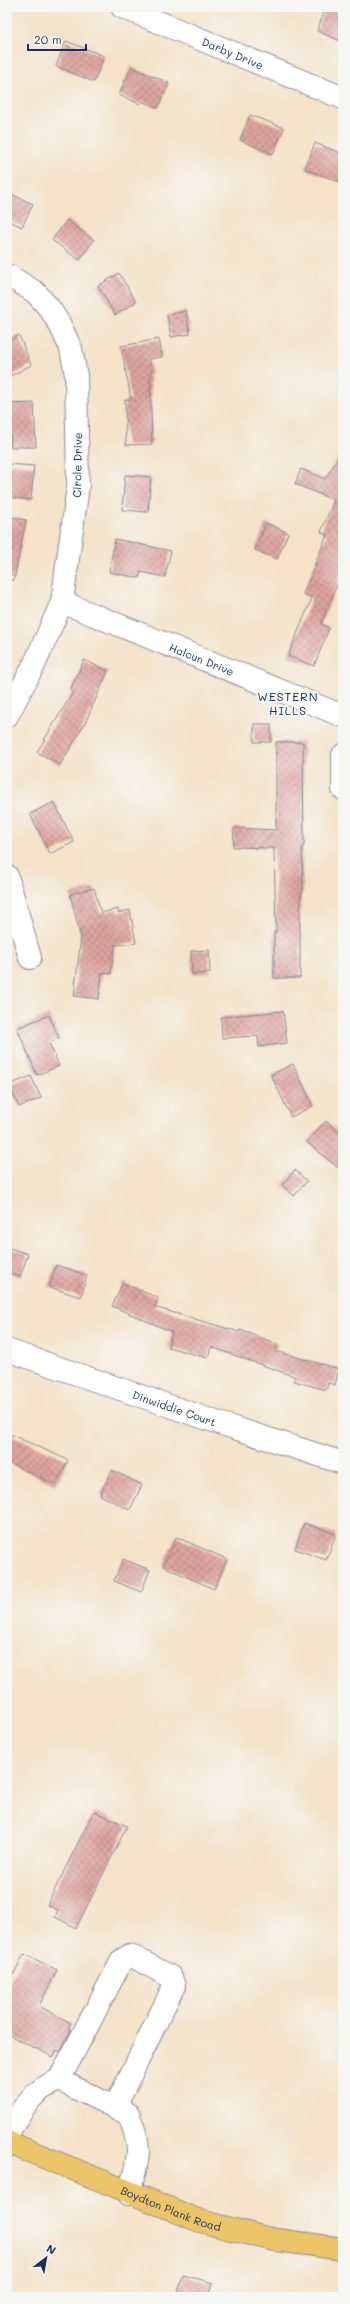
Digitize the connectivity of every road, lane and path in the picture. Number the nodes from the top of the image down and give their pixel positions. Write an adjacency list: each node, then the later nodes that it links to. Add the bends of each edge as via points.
1 (122, 7): 2 (street, Darby Drive)
2 (343, 98)
3 (7, 275): 4 (street, Circle Drive, via 35,292 50,309 71,349 76,375 78,486)
4 (62, 602): 5 (street, Circle Drive, via 34,665); 6 (street, Halcun Drive)
5 (7, 716)
6 (343, 716)
7 (343, 755): 8 (street)
8 (343, 789)
9 (7, 876): 10 (street)
10 (30, 958)
11 (7, 1350): 12 (street, Dinwiddie Court)
12 (343, 1463)
13 (59, 2080): 14 (street); 14 (street, via 122,1960 130,1955 171,1977 174,1986); 15 (street, via 46,2085 29,2098)
14 (114, 2107): 17 (street, via 128,2114 138,2135 139,2156)
15 (7, 2134)
16 (7, 2142): 17 (main road, Boydton Plank Road)
17 (129, 2194): 18 (main road, Boydton Plank Road, via 200,2221 270,2239)
18 (343, 2250)

